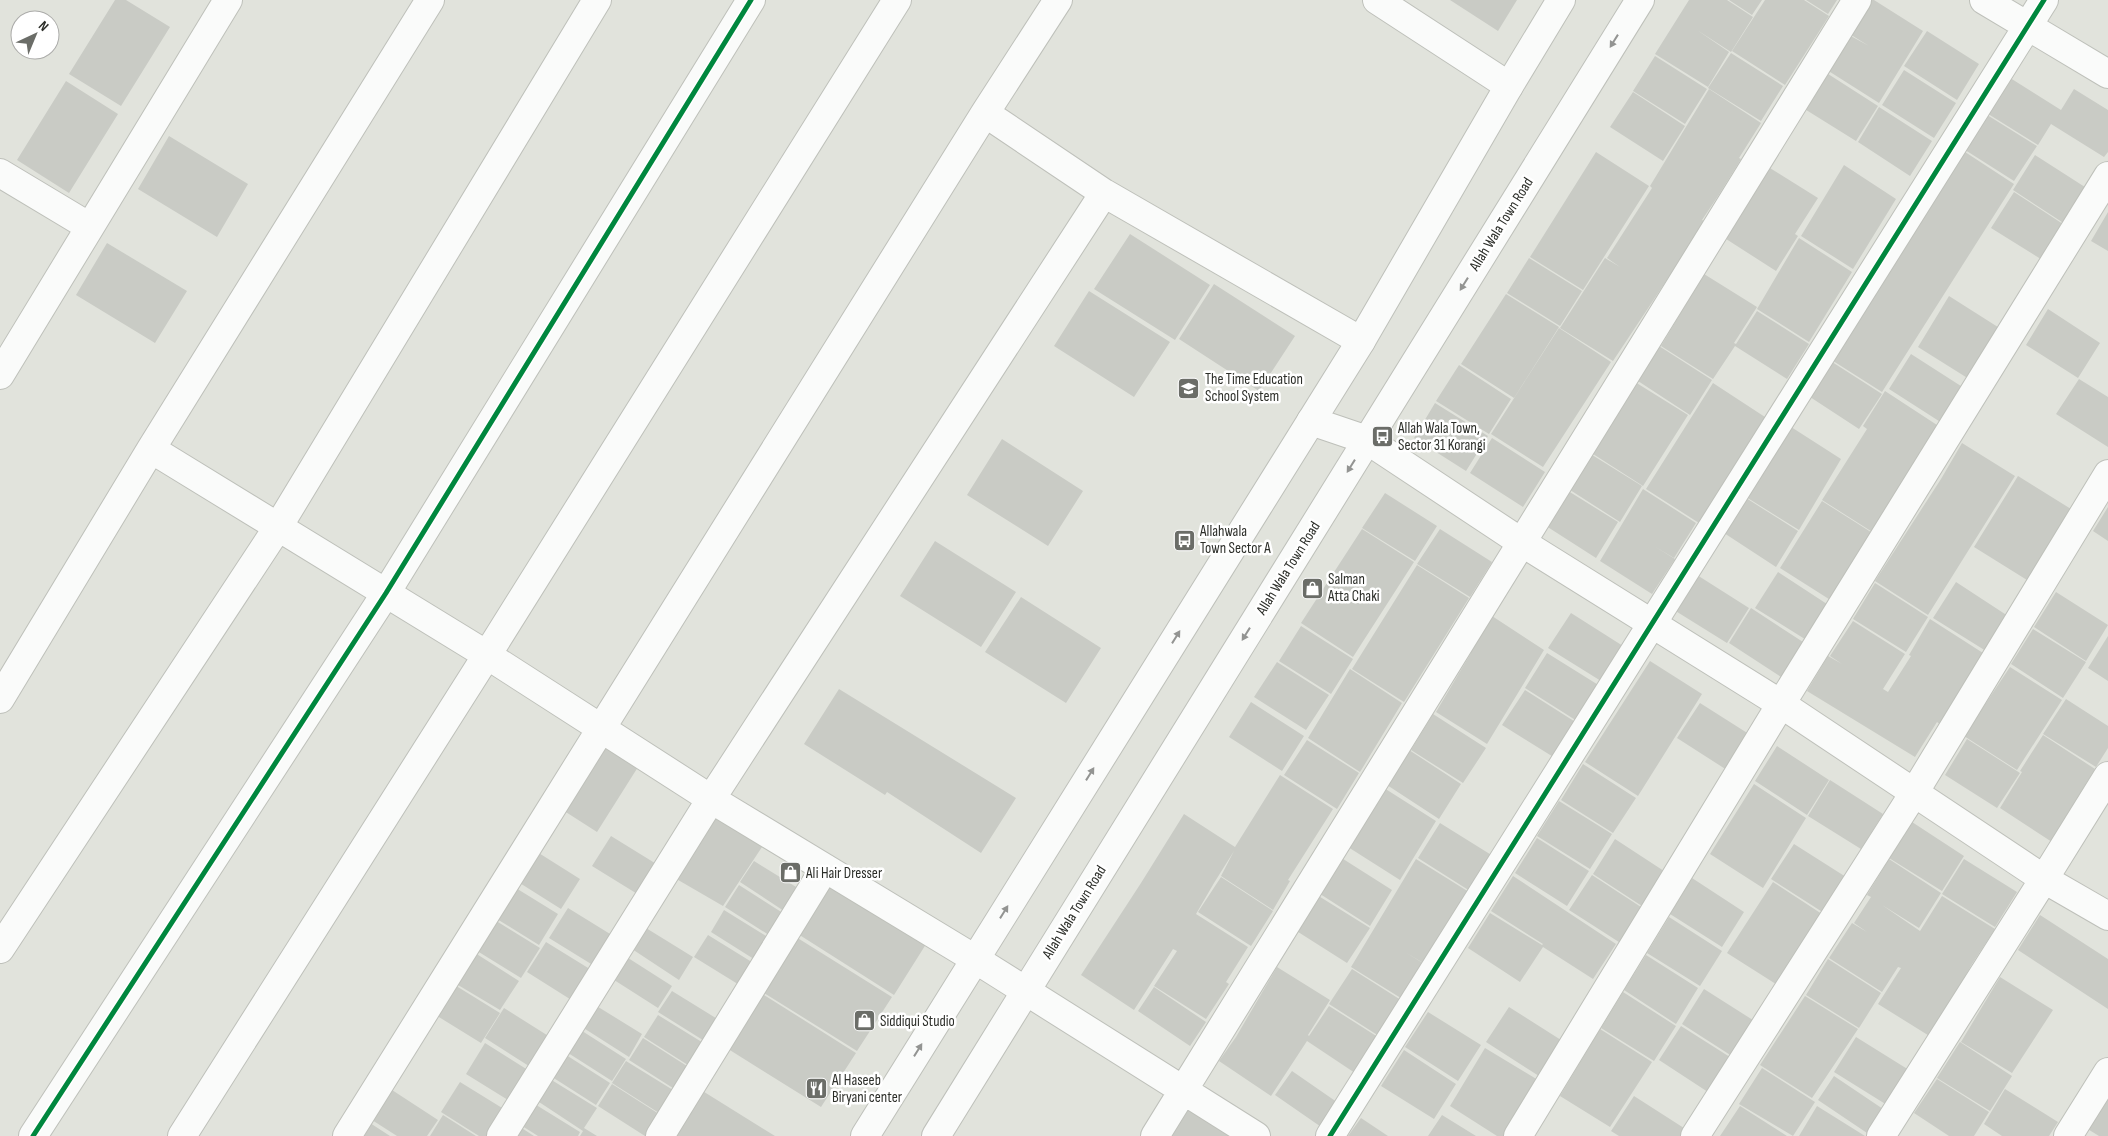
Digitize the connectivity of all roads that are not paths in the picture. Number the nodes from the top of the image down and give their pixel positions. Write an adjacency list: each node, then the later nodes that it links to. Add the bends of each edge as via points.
1 (430, 0): 25 (street)
2 (597, 0): 27 (street)
3 (750, 0): 29 (street)
4 (897, 0): 31 (street)
5 (1058, 0): 16 (street)
6 (1377, 0): 15 (street)
7 (1561, 0): 15 (street)
8 (1640, 0): 24 (street, Allah Wala Town Road, one-way to 24)
9 (1857, 0): 28 (street)
10 (1984, 0): 13 (street)
11 (2044, 0): 13 (street)
12 (218, 3): 20 (street)
13 (2027, 27): 14 (street); 30 (street)
14 (2108, 74)
15 (1509, 86): 21 (street)
16 (985, 113): 19 (street); 34 (street)
17 (0, 173): 20 (street)
18 (2108, 176): 33 (street)
19 (1104, 193): 21 (street); 37 (street)
20 (90, 227): 22 (street)
21 (1361, 340): 23 (street)
22 (0, 375)
23 (1311, 421): 24 (street); 42 (street, one-way to 23)
24 (1367, 440): 28 (street); 43 (street, Allah Wala Town Road, one-way to 43)
25 (151, 449): 27 (street); 32 (street)
26 (2108, 474): 36 (street)
27 (278, 527): 29 (street); 41 (street)
28 (1521, 542): 30 (street); 45 (street)
29 (386, 593): 31 (street); 46 (street)
30 (1653, 624): 33 (street); 55 (street)
31 (487, 655): 34 (street); 47 (street)
32 (0, 699)
33 (1781, 704): 36 (street); 56 (street)
34 (601, 727): 37 (street); 48 (street)
35 (2108, 776): 39 (street)
36 (1914, 793): 39 (street); 57 (street)
37 (711, 799): 38 (street); 49 (street)
38 (825, 868): 42 (street); 50 (street)
39 (2044, 879): 40 (street); 58 (street)
40 (2108, 916)
41 (0, 949)
42 (975, 959): 43 (street); 51 (street, one-way to 42)
43 (1025, 991): 45 (street); 52 (street, Allah Wala Town Road)
44 (2108, 1072): 59 (street)
45 (1184, 1091): 53 (street); 54 (street)
46 (33, 1136)
47 (182, 1136)
48 (347, 1136)
49 (501, 1136)
50 (660, 1136)
51 (865, 1136)
52 (936, 1136)
53 (1155, 1136)
54 (1256, 1136)
55 (1330, 1136)
56 (1518, 1136)
57 (1695, 1136)
58 (1880, 1136)
59 (2068, 1136)

